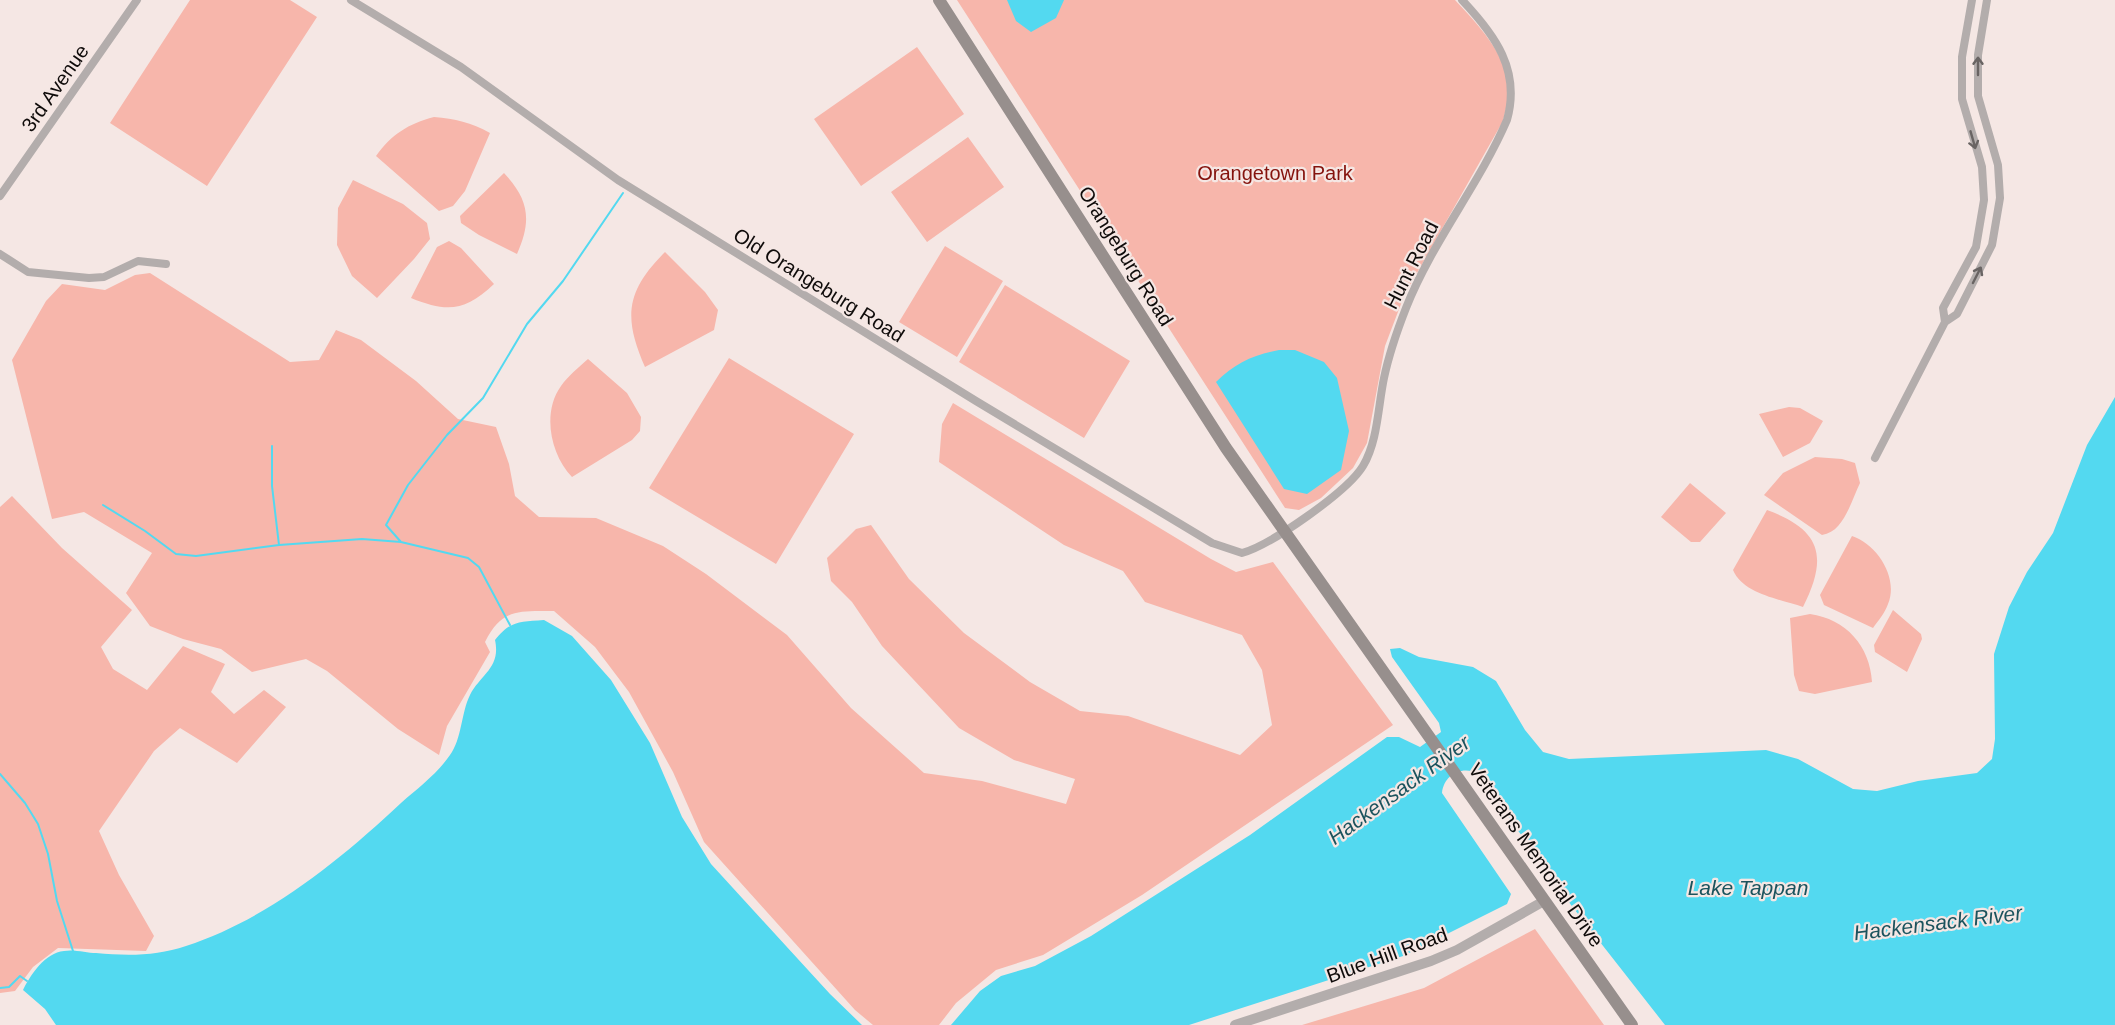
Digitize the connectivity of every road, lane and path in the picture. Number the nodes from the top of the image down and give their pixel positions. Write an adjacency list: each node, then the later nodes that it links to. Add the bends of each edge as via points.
1 (137, 0): 11 (street, 3rd Avenue)
2 (351, 0): 16 (street, Old Orangeburg Road, via 461,67 618,180 1212,543 1242,553)
3 (939, 0): 16 (main road, Orangeburg Road)
4 (1462, 0): 16 (street, Hunt Road, via 1503,54 1513,100 1507,120 1407,305 1392,346 1364,465 1342,490)
5 (1972, 0): 7 (street)
6 (1987, 0): 8 (street)
7 (1966, 38): 8 (street); 10 (street, via 1962,57)
8 (1981, 41): 9 (street, one-way to 8)
9 (1979, 99): 10 (street); 14 (street, one-way to 9, via 1957,314 1992,245 2000,198 1998,165)
10 (1963, 102): 14 (street, one-way to 14, via 1982,167 1984,200 1976,247 1943,308)
11 (0, 196)
12 (0, 254): 13 (street, via 28,272 89,278 104,277 138,261)
13 (166, 264)
14 (1945, 322): 15 (street)
15 (1875, 458)
16 (1283, 531): 17 (main road, Veterans Memorial Drive)
17 (1544, 901): 18 (street, Blue Hill Road, via 1431,961); 19 (main road, Veterans Memorial Drive)
18 (1235, 1025)
19 (1632, 1025)

